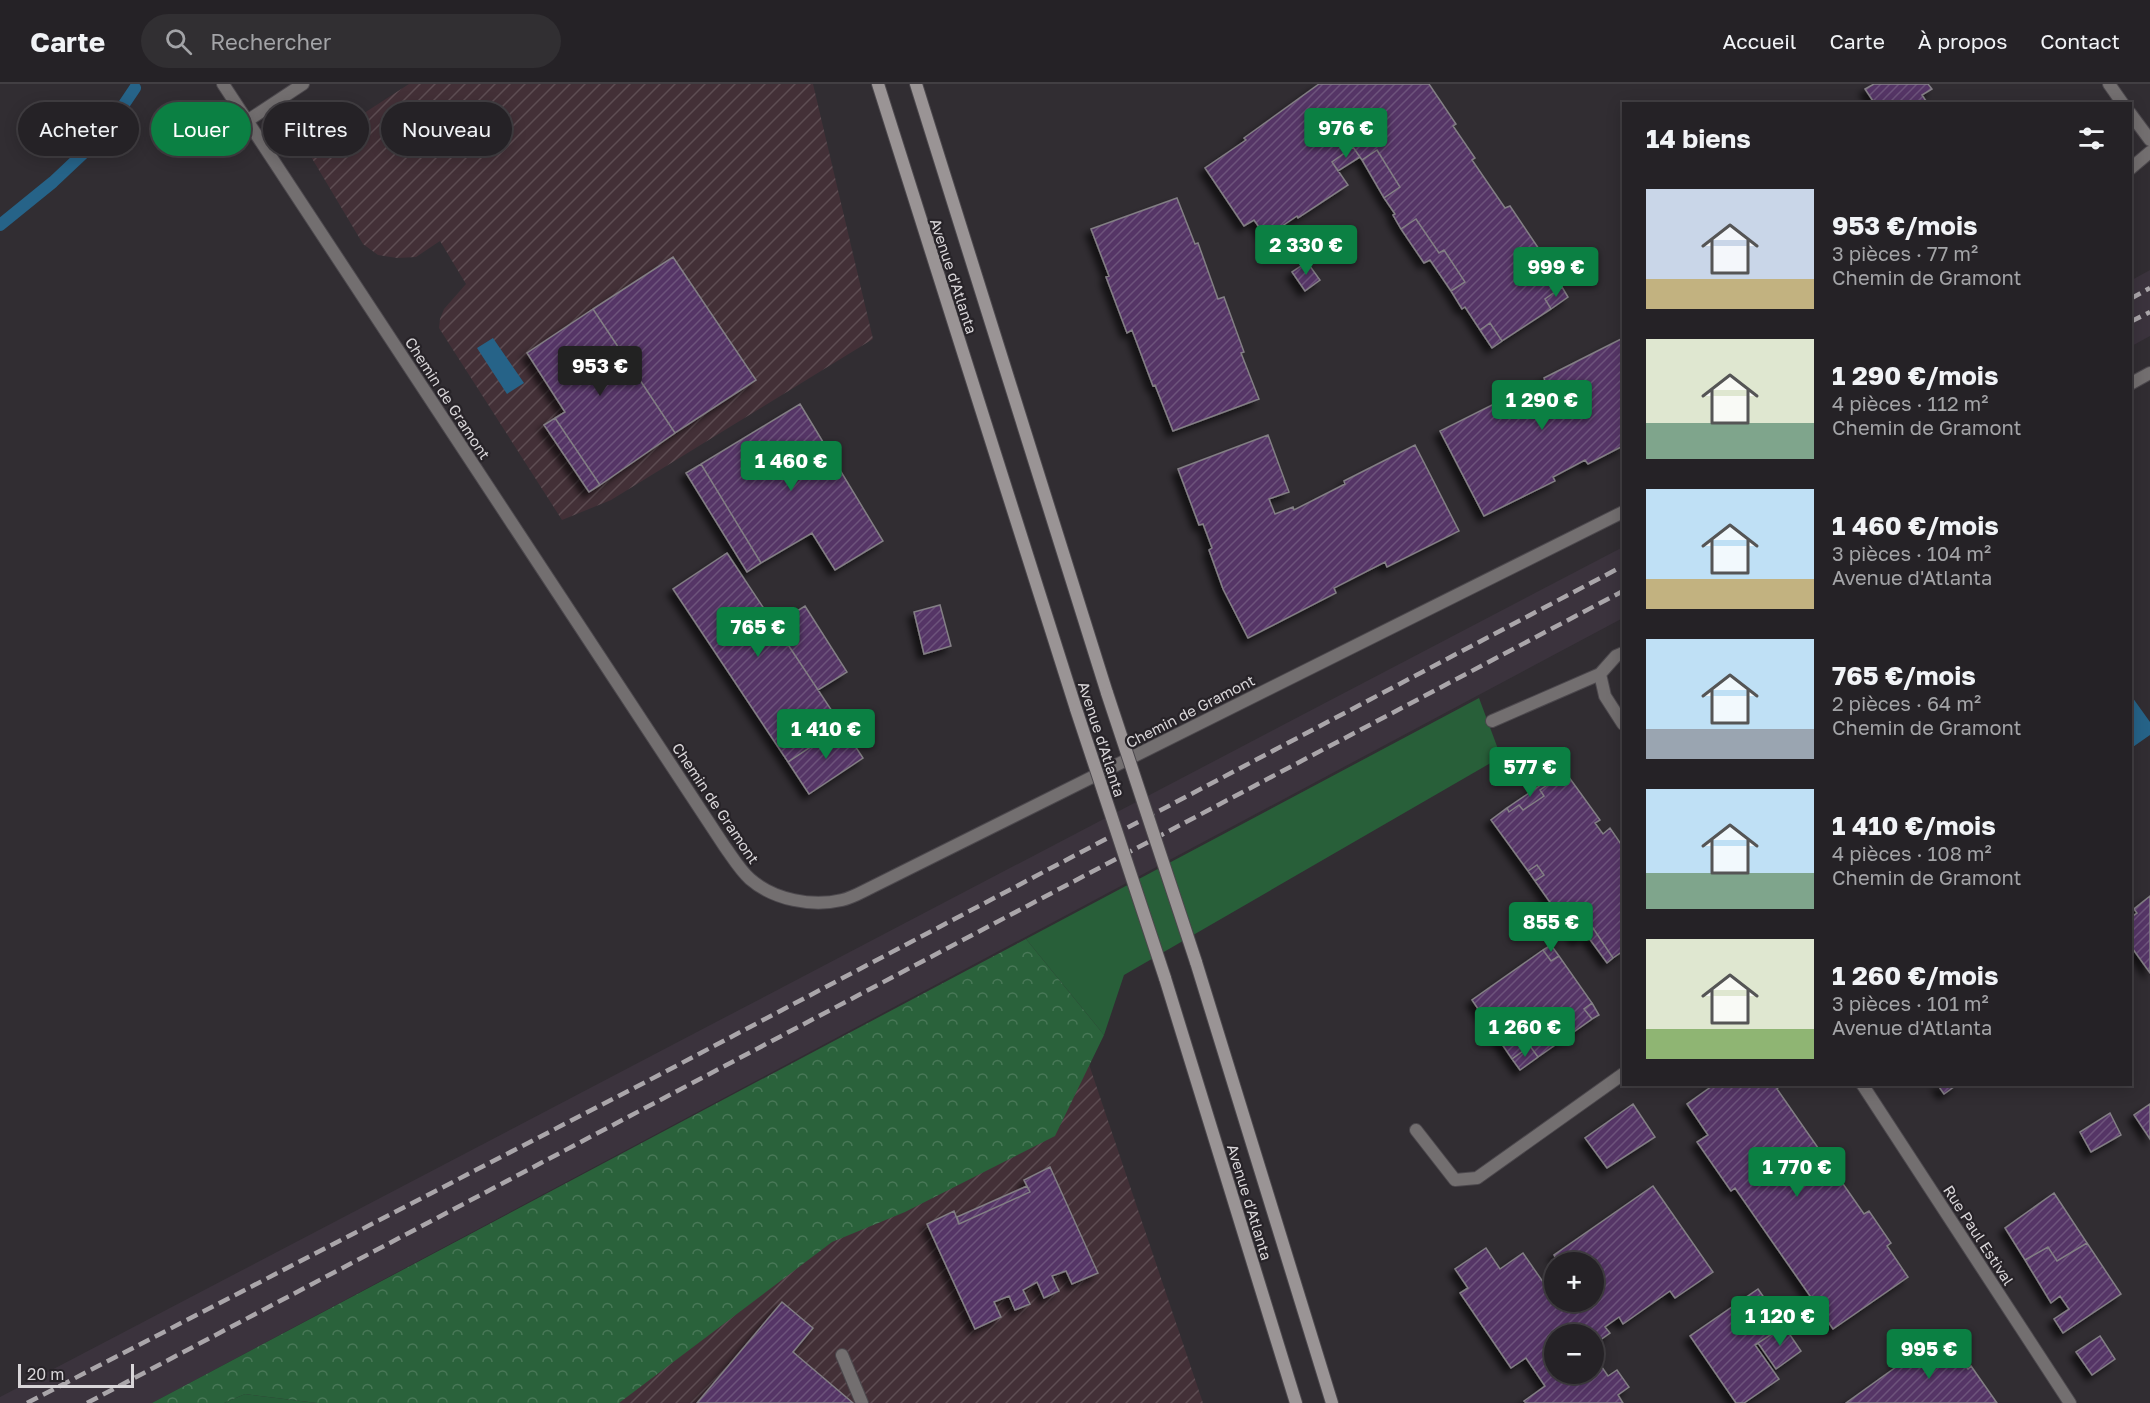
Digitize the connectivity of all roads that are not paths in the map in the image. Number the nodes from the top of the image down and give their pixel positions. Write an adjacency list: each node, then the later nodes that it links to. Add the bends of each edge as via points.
1 (223, 84): 6 (street, Chemin de Gramont)
2 (303, 84): 9 (street)
3 (878, 84): 26 (main road, Avenue d'Atlanta, bridge, via 1165,978)
4 (916, 84): 27 (main road, Avenue d'Atlanta, bridge)
5 (2109, 84): 7 (street)
6 (235, 102)
7 (2122, 102)
8 (2132, 116): 11 (street)
9 (251, 118)
10 (251, 127): 16 (street, Chemin de Gramont, via 740,869 770,892 788,899 844,900 868,889)
11 (2150, 140)
12 (2150, 152): 13 (street)
13 (2132, 167)
14 (2150, 373): 15 (street)
15 (2132, 383)
16 (1622, 512)
17 (1622, 653): 18 (street)
18 (1600, 674): 19 (street); 20 (street, via 1605,696)
19 (1492, 722)
20 (1622, 722)
21 (1622, 1075): 23 (street, via 1477,1178 1455,1180)
22 (1863, 1086): 28 (street, Rue Paul Estival)
23 (1416, 1130)
24 (842, 1355): 25 (street)
25 (862, 1403)
26 (1296, 1403)
27 (1332, 1403)
28 (2070, 1403)

